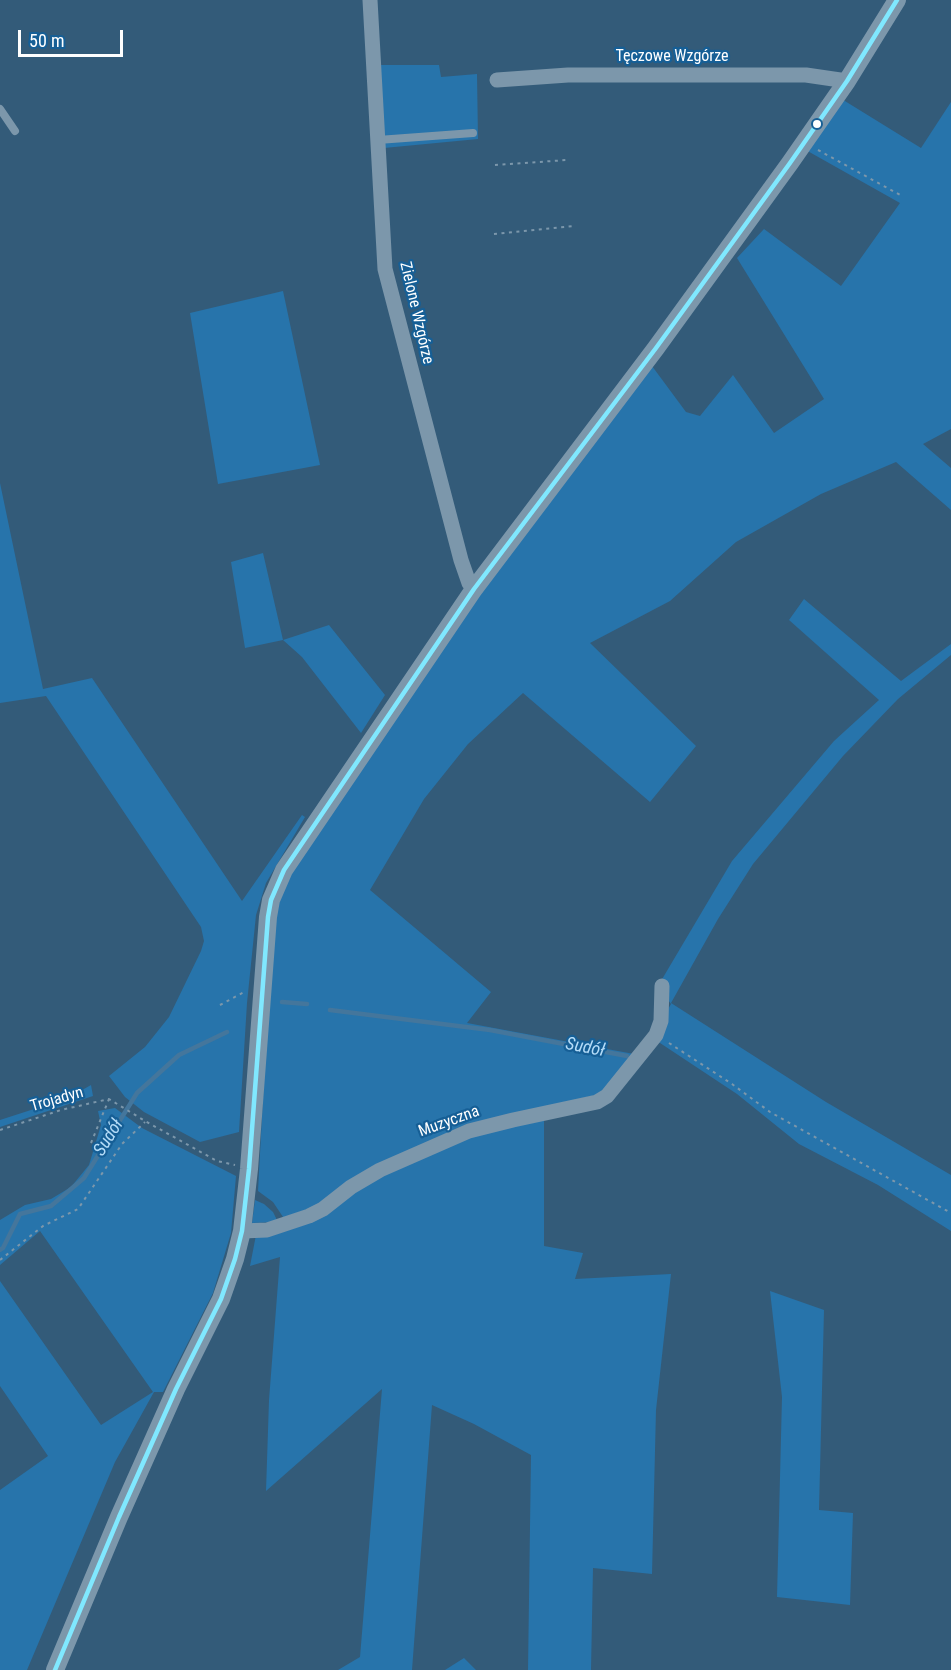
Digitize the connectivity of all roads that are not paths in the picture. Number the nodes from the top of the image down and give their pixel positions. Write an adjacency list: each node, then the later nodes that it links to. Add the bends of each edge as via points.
1 (370, 0): 8 (street, Zielone Wzgórze)
2 (897, 0): 4 (street)
3 (497, 80): 4 (street, Tęczowe Wzgórze, via 568,75 806,75)
4 (847, 81): 9 (street, via 656,348)
5 (0, 109): 6 (lane)
6 (15, 131)
7 (473, 133): 8 (lane)
8 (378, 140): 9 (street, Zielone Wzgórze, via 385,269 461,560)
9 (474, 589): 11 (street, via 284,870 271,900)
10 (662, 986): 11 (street, Muzyczna, via 661,1021 656,1035 607,1096 597,1102 469,1131 380,1170 309,1216 267,1230)
11 (242, 1231): 12 (street, via 221,1299 176,1389)
12 (55, 1670)

